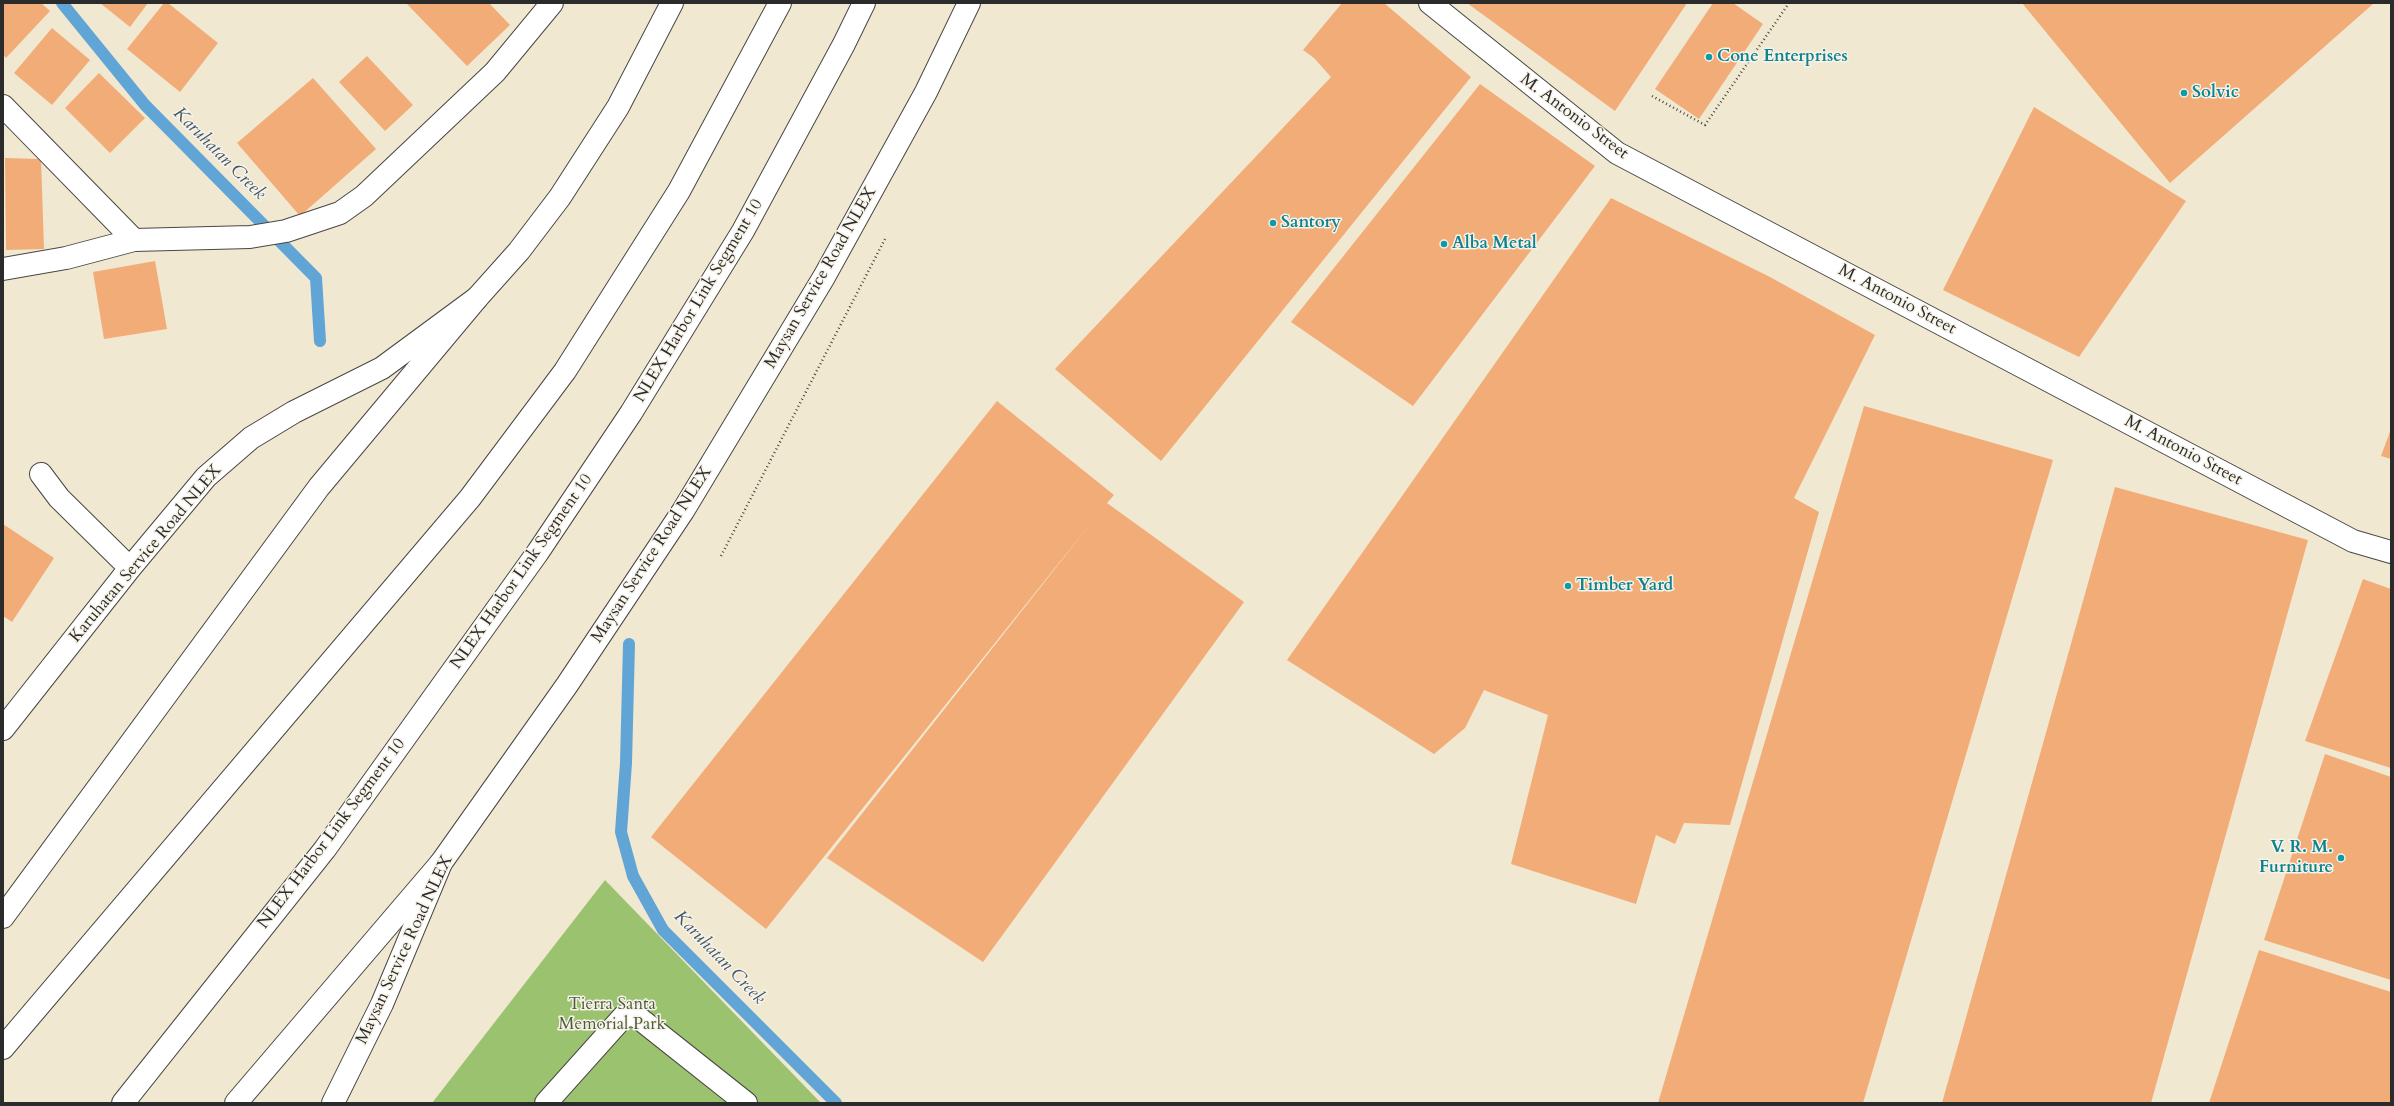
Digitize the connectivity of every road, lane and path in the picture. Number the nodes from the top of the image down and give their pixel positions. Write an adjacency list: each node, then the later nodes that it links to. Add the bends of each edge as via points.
1 (552, 3): 11 (main road, via 495,72 364,196 340,213 286,231 250,237)
2 (672, 3): 13 (main road, Karuhatan Service Road NLEX, via 618,107 560,197)
3 (780, 3): 21 (main road, via 679,191 565,371 470,498)
4 (864, 3): 22 (main road, NLEX Harbor Link Segment 10, via 743,231 631,413 538,552 325,849)
5 (969, 3): 19 (main road, Maysan Service Road NLEX, via 926,92 824,277 682,511 567,685)
6 (1430, 3): 15 (main road, M. Antonio Street, via 1617,153 2353,541)
7 (1789, 3): 8 (path, via 1704,125)
8 (1652, 96)
9 (3, 106): 11 (main road)
10 (886, 237): 16 (path)
11 (134, 240): 12 (main road, via 66,258)
12 (3, 269)
13 (477, 298): 17 (main road, Karuhatan Service Road NLEX, via 382,368 294,412 251,438 206,477); 20 (main road, via 318,487)
14 (41, 474): 17 (main road, via 59,498)
15 (2391, 552)
16 (721, 556)
17 (130, 568): 18 (main road, Karuhatan Service Road NLEX)
18 (3, 729)
19 (441, 863): 23 (main road); 24 (main road, Maysan Service Road NLEX, via 382,1004)
20 (3, 917)
21 (3, 1048)
22 (123, 1103)
23 (236, 1103)
24 (333, 1103)
25 (546, 1103): 26 (main road, via 624,1016 635,1015)
26 (746, 1103)

